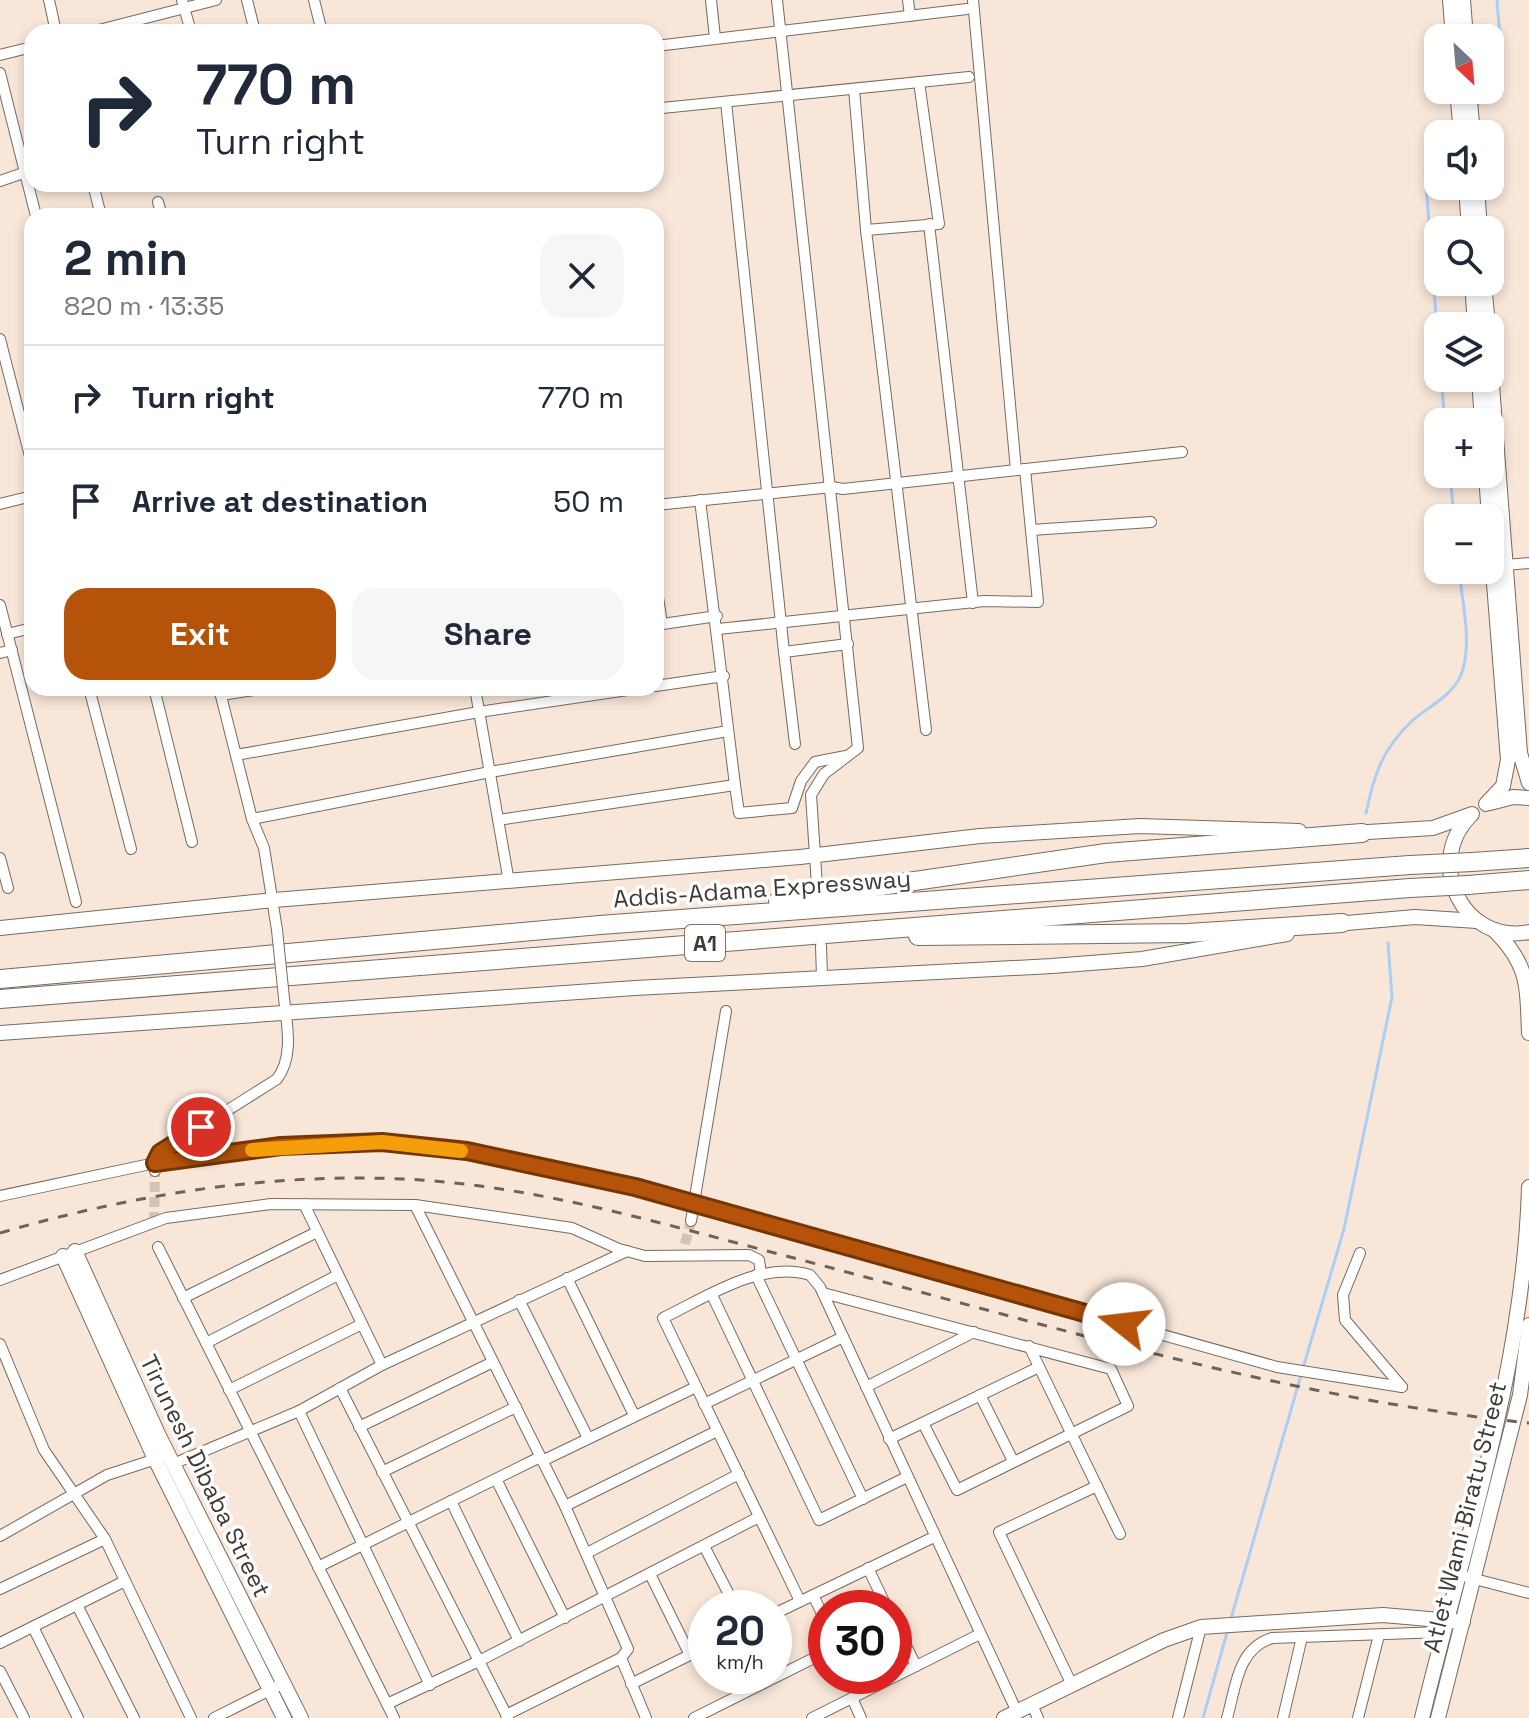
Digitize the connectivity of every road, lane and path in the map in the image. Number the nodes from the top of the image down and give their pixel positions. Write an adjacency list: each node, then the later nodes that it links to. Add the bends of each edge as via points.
1 (49, 0): 13 (street)
2 (216, 0): 10 (street)
3 (247, 0): 15 (street)
4 (314, 0): 16 (street)
5 (711, 0): 20 (street)
6 (777, 0): 19 (street)
7 (908, 0): 12 (street)
8 (1450, 0): 17 (street)
9 (1463, 0): 18 (street)
10 (184, 5): 14 (street)
11 (970, 5): 12 (street); 42 (street)
12 (910, 16): 19 (street)
13 (54, 24)
14 (134, 24)
15 (253, 24)
16 (320, 24)
17 (1452, 24)
18 (1465, 24)
19 (780, 31): 20 (street); 28 (street)
20 (715, 38): 21 (street)
21 (664, 45)
22 (24, 49): 23 (street)
23 (0, 55)
24 (0, 73): 31 (street)
25 (969, 77): 26 (street)
26 (919, 82): 27 (street); 36 (street, via 939,224)
27 (854, 89): 28 (street); 37 (street)
28 (786, 96): 29 (street); 45 (street)
29 (726, 102): 30 (street); 46 (street)
30 (664, 108)
31 (24, 157)
32 (24, 172): 33 (street)
33 (0, 181)
34 (158, 202): 35 (street)
35 (160, 208)
36 (929, 224): 37 (street); 43 (street)
37 (866, 230): 44 (street)
38 (0, 339): 40 (street)
39 (1492, 392): 54 (street)
40 (24, 433)
41 (1182, 452): 42 (street)
42 (1021, 469): 43 (street); 52 (street)
43 (960, 476): 44 (street); 56 (street)
44 (898, 482): 45 (street); 58 (street)
45 (832, 487): 46 (street); 60 (street)
46 (766, 493): 48 (street); 61 (street)
47 (24, 498): 49 (street)
48 (700, 500): 50 (street); 59 (street)
49 (0, 504)
50 (664, 504)
51 (1151, 522): 52 (street)
52 (1031, 530): 56 (street, via 1038,602)
53 (1529, 563): 54 (street)
54 (1505, 565): 84 (street, via 1520,753)
55 (1494, 584): 87 (street, via 1508,760 1503,786)
56 (973, 603): 58 (street)
57 (0, 605): 65 (street)
58 (912, 609): 60 (street); 78 (street)
59 (717, 616): 62 (street); 63 (street)
60 (845, 616): 61 (street); 66 (street)
61 (781, 623): 63 (street); 68 (street)
62 (664, 624)
63 (718, 629): 70 (street)
64 (24, 630): 65 (street)
65 (7, 634): 67 (street)
66 (848, 644): 68 (street); 82 (street, via 858,748)
67 (12, 650): 69 (street); 102 (street)
68 (784, 652): 80 (street)
69 (0, 653)
70 (724, 676): 71 (street); 79 (street)
71 (664, 685)
72 (91, 696): 93 (street)
73 (156, 696): 92 (street)
74 (221, 696): 81 (street)
75 (476, 696): 77 (street)
76 (587, 696): 77 (street)
77 (479, 712): 81 (street); 83 (street)
78 (926, 730)
79 (728, 731): 83 (street); 85 (street)
80 (795, 744)
81 (236, 755): 89 (street)
82 (849, 755): 85 (street, via 815,762 801,781 792,808 739,813); 94 (street, via 824,774 811,795)
83 (490, 772): 89 (street); 90 (street)
84 (1529, 783)
85 (735, 785): 90 (street)
86 (1529, 798): 87 (street)
87 (1486, 804): 88 (street)
88 (1472, 814): 91 (street, via 1433,828); 104 (street, via 1455,836 1449,873 1463,908)
89 (252, 819): 101 (street)
90 (498, 820): 98 (street)
91 (1362, 833): 94 (street, via 1140,826 980,836); 103 (highway, via 1106,853)
92 (192, 842)
93 (131, 849)
94 (815, 855): 98 (street); 99 (street)
95 (0, 858): 100 (street)
96 (1529, 858): 103 (highway, Addis-Adama Expressway / A1, bridge)
97 (1529, 880): 109 (highway, Addis-Adama Expressway / A1, bridge)
98 (509, 882): 101 (street)
99 (817, 886)
100 (8, 888)
101 (274, 900): 106 (street); 114 (street, bridge)
102 (76, 902)
103 (662, 920): 112 (highway, Addis-Adama Expressway / A1)
104 (1477, 921): 105 (street, via 1415,917); 107 (street)
105 (1342, 923): 109 (highway, via 1028,937); 111 (street, via 1142,959)
106 (0, 928)
107 (1494, 930): 108 (street); 116 (street, via 1516,953 1525,975)
108 (1529, 932)
109 (799, 936): 113 (highway, Addis-Adama Expressway / A1)
110 (821, 946): 111 (street)
111 (822, 977): 114 (street)
112 (0, 979)
113 (0, 999)
114 (284, 1005): 117 (street); 119 (street, via 288,1053 277,1079 160,1153)
115 (726, 1011): 123 (street)
116 (1529, 1025): 118 (street)
117 (0, 1033)
118 (1529, 1033)
119 (155, 1167): 121 (street); 123 (street, via 281,1146 382,1142 467,1151)
120 (1529, 1187): 192 (street, via 1522,1277 1499,1410)
121 (0, 1196)
122 (304, 1204): 124 (street); 126 (street); 130 (street, via 166,1218)
123 (696, 1204): 125 (street); 129 (street, via 1277,1367 1402,1387 1345,1320 1343,1295)
124 (415, 1205): 128 (street, via 572,1228); 139 (street)
125 (691, 1221)
126 (317, 1232): 131 (street); 137 (street)
127 (158, 1247): 137 (street)
128 (628, 1250): 132 (street, via 661,1257 684,1249 749,1255 759,1260); 133 (street)
129 (1360, 1253)
130 (69, 1254): 134 (street); 168 (street, Tirunesh Dibaba Street)
131 (338, 1275): 140 (street); 144 (street)
132 (758, 1275): 135 (street, via 797,1271 810,1275); 136 (street); 147 (street)
133 (567, 1278): 138 (street); 160 (street)
134 (0, 1280)
135 (823, 1293): 142 (street); 143 (street)
136 (712, 1295): 151 (street); 152 (street, via 663,1318)
137 (183, 1298): 144 (street)
138 (519, 1300): 139 (street); 166 (street)
139 (472, 1322): 148 (street); 149 (street)
140 (362, 1324): 149 (street); 155 (street)
141 (1529, 1325): 193 (street, Atlet Wami Biratu Street, via 1520,1395)
142 (974, 1332): 146 (street); 153 (street)
143 (843, 1337): 147 (street); 153 (street)
144 (206, 1343): 155 (street)
145 (0, 1344): 176 (street, via 44,1450)
146 (1029, 1346): 150 (street); 165 (street, via 1111,1369 1128,1406)
147 (797, 1359): 151 (street); 177 (street)
148 (493, 1362): 158 (street); 162 (street)
149 (382, 1365): 154 (street)
150 (1039, 1367): 156 (street); 165 (street)
151 (751, 1379): 157 (street); 177 (street, via 819,1520)
152 (696, 1387): 157 (street); 160 (street)
153 (866, 1387): 167 (street)
154 (340, 1388): 159 (street); 162 (street)
155 (229, 1390): 164 (street)
156 (980, 1395): 161 (street); 170 (street)
157 (704, 1404): 163 (street)
158 (516, 1407): 169 (street); 171 (street)
159 (299, 1411): 164 (street); 186 (street)
160 (634, 1415): 166 (street)
161 (923, 1423): 167 (street); 170 (street, via 957,1490)
162 (359, 1427): 171 (street)
163 (717, 1431): 172 (street); 179 (street)
164 (250, 1432): 168 (street); 189 (street)
165 (1072, 1433): 170 (street); 175 (street)
166 (588, 1438): 169 (street)
167 (889, 1439): 173 (street)
168 (165, 1459): 176 (street, via 107,1475); 226 (street, Tirunesh Dibaba Street)
169 (541, 1459): 174 (street); 179 (street)
170 (1013, 1461)
171 (382, 1472): 181 (street)
172 (739, 1474): 180 (street); 188 (street)
173 (907, 1477): 177 (street); 184 (street)
174 (496, 1479): 178 (street); 205 (street)
175 (1097, 1486): 182 (street); 225 (street, via 999,1532)
176 (73, 1493): 183 (street); 185 (street)
177 (863, 1499)
178 (451, 1501): 181 (street); 213 (street)
179 (565, 1506): 188 (street)
180 (759, 1517): 187 (street); 202 (street)
181 (409, 1522): 186 (street); 219 (street)
182 (1120, 1534)
183 (0, 1536)
184 (934, 1537): 190 (street); 210 (street)
185 (105, 1539): 194 (street); 195 (street)
186 (363, 1545): 189 (street); 224 (street)
187 (704, 1546): 191 (street); 196 (street)
188 (587, 1553): 200 (street)
189 (318, 1567): 228 (street)
190 (868, 1568): 197 (street); 198 (street)
191 (650, 1574): 200 (street); 215 (street)
192 (1457, 1574): 193 (street); 207 (street)
193 (1474, 1579): 199 (street); 206 (street, Atlet Wami Biratu Street)
194 (125, 1581): 203 (street); 235 (street)
195 (0, 1589)
196 (727, 1590)
197 (823, 1590)
198 (878, 1590)
199 (1529, 1593)
200 (607, 1596): 205 (street); 217 (street, via 628,1649)
201 (808, 1597): 202 (street)
202 (800, 1601): 204 (street)
203 (77, 1605): 208 (street); 234 (street)
204 (792, 1605)
205 (565, 1618): 213 (street)
206 (1463, 1622): 207 (street); 249 (street, Atlet Wami Biratu Street)
207 (1444, 1626): 209 (street, via 1383,1615); 211 (street); 248 (street)
208 (33, 1627): 214 (street); 233 (street)
209 (1201, 1627): 225 (street); 244 (street)
210 (980, 1634): 221 (street); 230 (street)
211 (1379, 1635): 212 (street); 247 (street)
212 (1302, 1637): 245 (street, via 1272,1638 1246,1653); 246 (street)
213 (519, 1641): 219 (street)
214 (0, 1643)
215 (688, 1651)
216 (688, 1656): 223 (street)
217 (621, 1658): 223 (street); 231 (street)
218 (912, 1658): 221 (street)
219 (479, 1661): 224 (street); 231 (street)
220 (808, 1661): 241 (street)
221 (916, 1666): 227 (street)
222 (0, 1671): 232 (street)
223 (631, 1684): 240 (street)
224 (430, 1685): 228 (street)
225 (1072, 1685): 229 (street)
226 (277, 1686): 236 (street); 237 (street, Tirunesh Dibaba Street); 238 (street, Tirunesh Dibaba Street)
227 (857, 1696): 242 (street); 243 (street)
228 (387, 1704): 239 (street)
229 (1035, 1711): 230 (street)
230 (1010, 1715)
231 (507, 1716)
232 (24, 1718)
233 (78, 1718)
234 (134, 1718)
235 (191, 1718)
236 (214, 1718)
237 (284, 1718)
238 (301, 1718)
239 (394, 1718)
240 (646, 1718)
241 (694, 1718)
242 (812, 1718)
243 (861, 1718)
244 (1178, 1718)
245 (1227, 1718)
246 (1283, 1718)
247 (1358, 1718)
248 (1422, 1718)
249 (1438, 1718)

